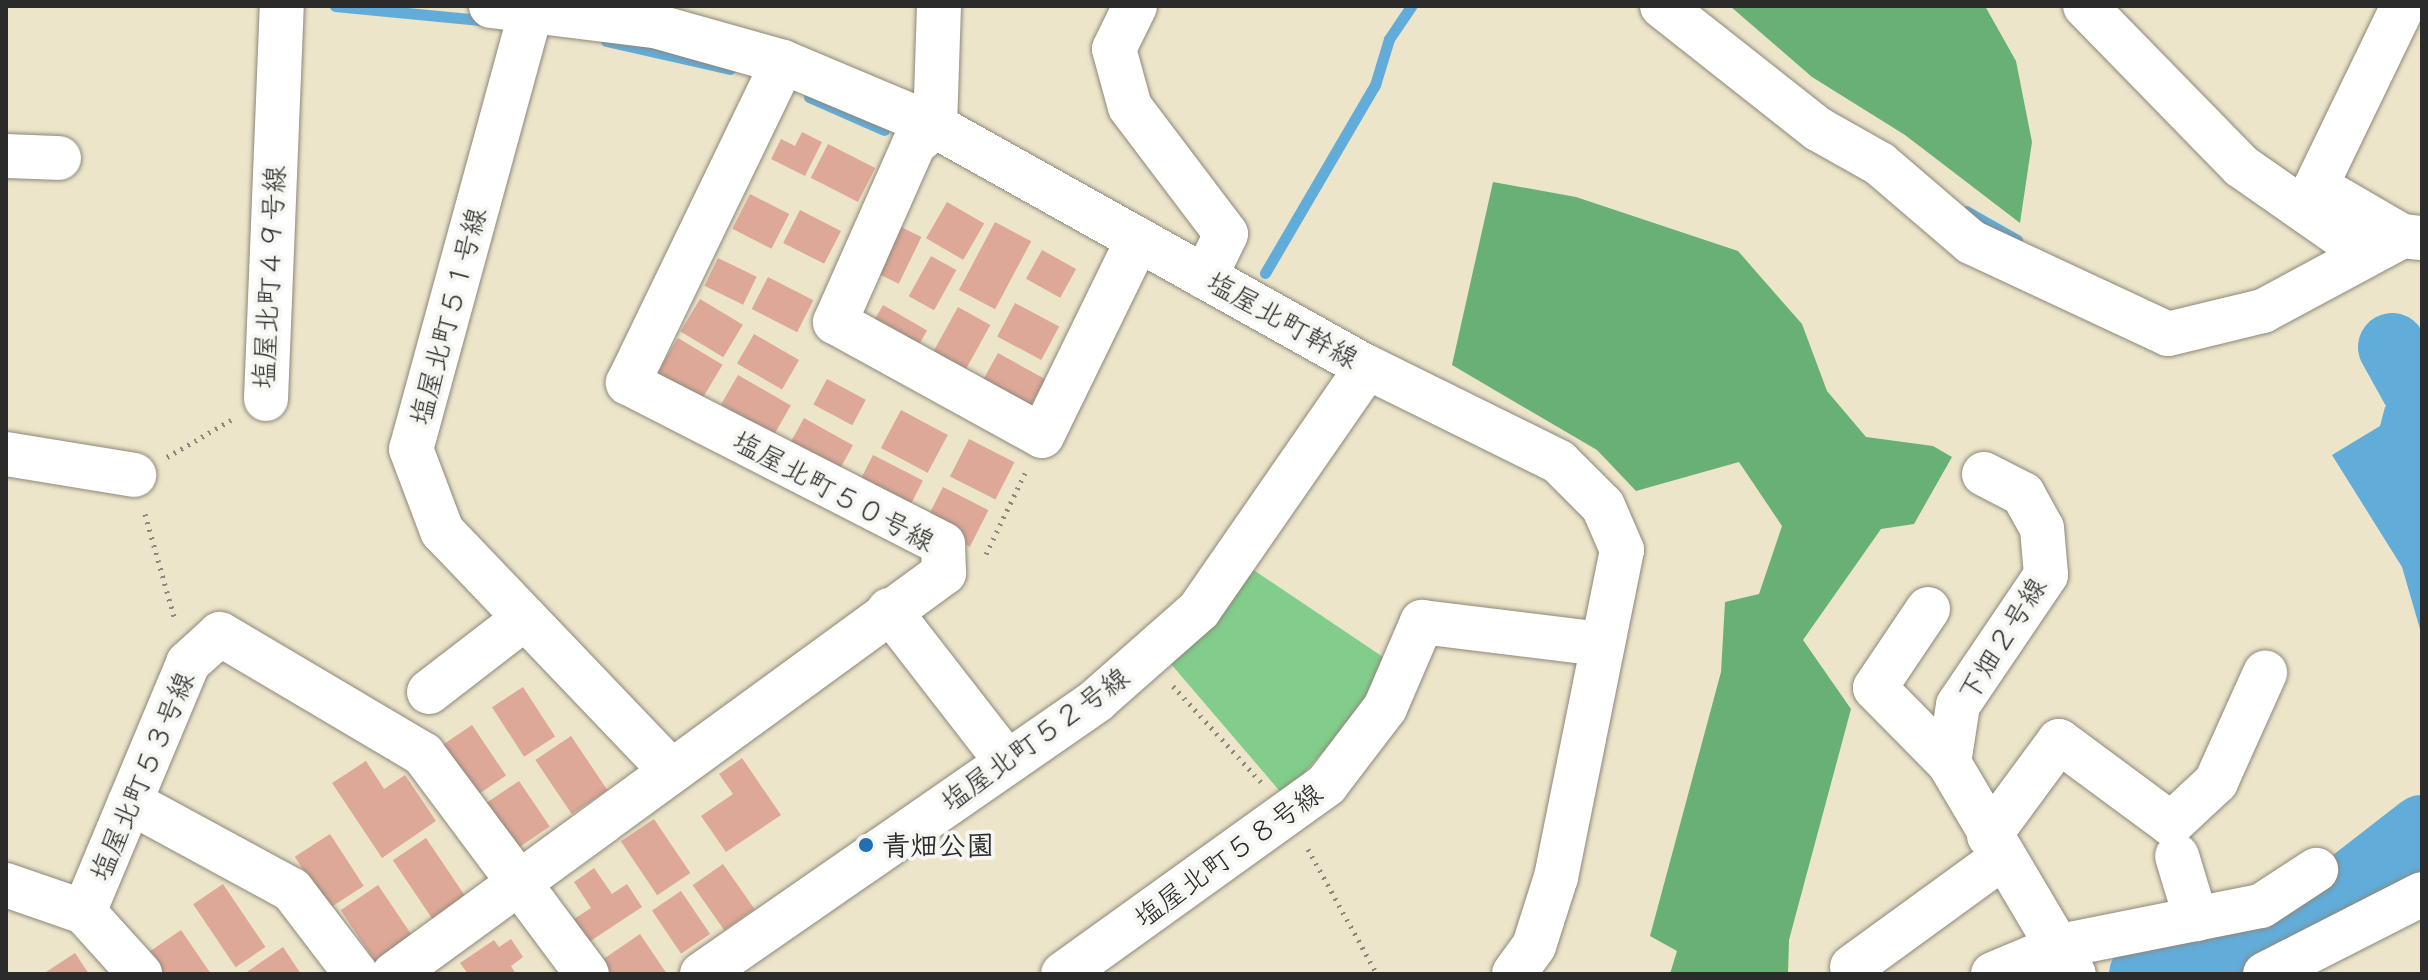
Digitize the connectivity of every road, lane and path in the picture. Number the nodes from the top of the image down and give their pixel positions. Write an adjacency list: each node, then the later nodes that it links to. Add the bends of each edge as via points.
1 (282, 6): 16 (street, 塩屋北町４９号線)
2 (939, 6): 9 (street)
3 (1135, 6): 14 (street, via 1114,49 1130,107 1226,234)
4 (1662, 6): 13 (street, via 1818,129 1880,164 1971,242 2168,334 2263,311)
5 (2085, 6): 13 (street, via 2241,166)
6 (2403, 6): 13 (street, via 2316,186)
7 (511, 8): 8 (street, 塩屋北町幹線, via 655,26); 24 (street, 塩屋北町５１号線, via 411,449 442,531)
8 (783, 62): 9 (street, 塩屋北町幹線); 21 (street, 塩屋北町５０号線, via 628,383 943,544)
9 (935, 126): 12 (street, 塩屋北町幹線); 17 (street, via 914,144 835,322)
10 (6, 156): 11 (street)
11 (59, 158)
12 (1138, 239): 14 (street, 塩屋北町幹線); 17 (street)
13 (2397, 243)
14 (1205, 277): 15 (street, 塩屋北町幹線)
15 (1367, 367): 25 (street, 塩屋北町幹線, via 1559,462 1603,506 1622,550); 29 (street, 塩屋北町５２号線, via 1199,610 1097,700)
16 (266, 399): 19 (path, 塩屋北町４９号線)
17 (1042, 436): 21 (path, via 985,556)
18 (6, 454): 19 (street)
19 (120, 472): 26 (path)
20 (1984, 474): 30 (street, 下畑２号線, via 2023,494 2042,528 2046,575 1958,705)
21 (944, 573): 23 (street, 塩屋北町５０号線)
22 (1928, 609): 30 (street, via 1875,688)
23 (889, 610): 29 (street); 31 (street, 塩屋北町５０号線)
24 (525, 618): 28 (street); 31 (street, 塩屋北町５１号線)
25 (1601, 644): 48 (street, 塩屋北町５８号線, via 1422,622 1385,708 1327,784); 49 (street, 塩屋北町幹線, via 1556,877 1534,946)
26 (188, 663): 32 (street, 塩屋北町５３号線); 36 (street, 塩屋北町５３号線, via 220,634 397,736 423,754)
27 (2265, 673): 33 (street, via 2216,782 2171,824 2059,741)
28 (429, 692)
29 (1007, 762): 47 (street, 塩屋北町５２号線)
30 (1949, 763): 33 (street)
31 (670, 770): 36 (street, 塩屋北町５０号線)
32 (130, 802): 39 (street, 塩屋北町５３号線); 44 (street, via 292,890)
33 (1995, 847): 41 (street); 42 (street)
34 (2177, 856): 40 (street)
35 (2316, 870): 40 (street, via 2261,906)
36 (520, 880): 45 (street, 塩屋北町５０号線); 46 (street, 塩屋北町５３号線)
37 (6, 885): 39 (street)
38 (2422, 894): 51 (street)
39 (84, 912): 43 (street)
40 (2196, 919): 41 (street)
41 (2068, 961): 50 (street)
42 (1852, 967)
43 (140, 974)
44 (356, 974)
45 (394, 974)
46 (587, 974)
47 (702, 974)
48 (1063, 974)
49 (1514, 974)
50 (1993, 974)
51 (2265, 974)

